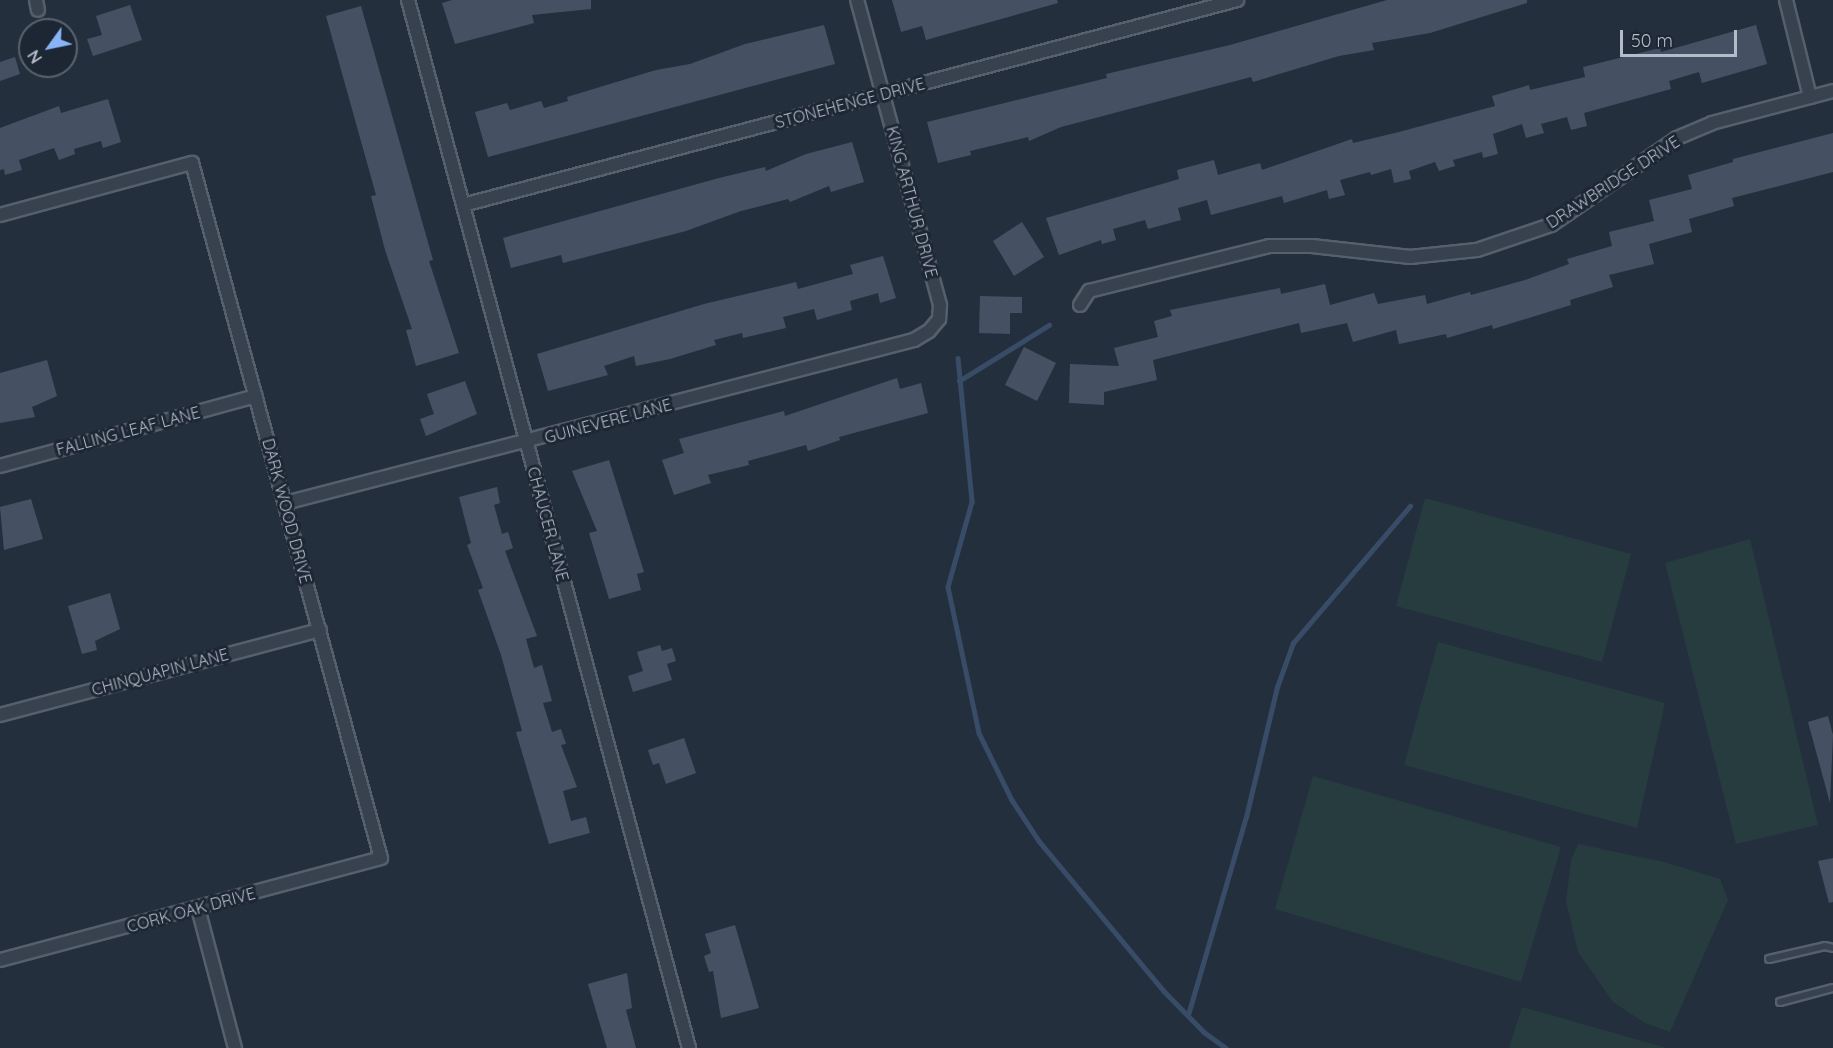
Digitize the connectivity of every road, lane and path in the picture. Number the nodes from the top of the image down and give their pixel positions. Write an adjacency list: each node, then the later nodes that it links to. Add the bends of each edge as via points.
1 (408, 0): 8 (street, CHAUCER LANE)
2 (857, 0): 6 (street, KING ARTHUR DRIVE)
3 (1237, 0): 6 (street, STONEHENGE DRIVE)
4 (1786, 0): 7 (street)
5 (1833, 91): 7 (street, DRAWBRIDGE DRIVE)
6 (882, 94): 8 (street, STONEHENGE DRIVE); 11 (street, KING ARTHUR DRIVE, via 940,304 939,319)
7 (1810, 97): 10 (street, DRAWBRIDGE DRIVE, via 1712,123 1677,138 1551,225 1477,250 1410,257 1312,246 1269,246 1089,291)
8 (463, 205): 13 (street, CHAUCER LANE)
9 (0, 215): 12 (street, DARK WOOD DRIVE, via 192,163)
10 (1080, 305)
11 (929, 331): 13 (street, GUINEVERE LANE, via 914,340)
12 (256, 396): 14 (street, FALLING LEAF LANE); 15 (street, DARK WOOD DRIVE)
13 (526, 443): 15 (street, GUINEVERE LANE); 26 (street, CHAUCER LANE)
14 (0, 466)
15 (285, 503): 16 (street, DARK WOOD DRIVE)
16 (320, 630): 17 (street, CHINQUAPIN LANE); 18 (street, DARK WOOD DRIVE)
17 (0, 715)
18 (381, 858): 19 (street, CORK OAK DRIVE)
19 (198, 908): 22 (street, CORK OAK DRIVE); 25 (street)
20 (1833, 948): 21 (lane, via 1825,946)
21 (1769, 959)
22 (0, 960)
23 (1833, 988): 24 (lane)
24 (1780, 1002)
25 (236, 1048)
26 (689, 1048)

